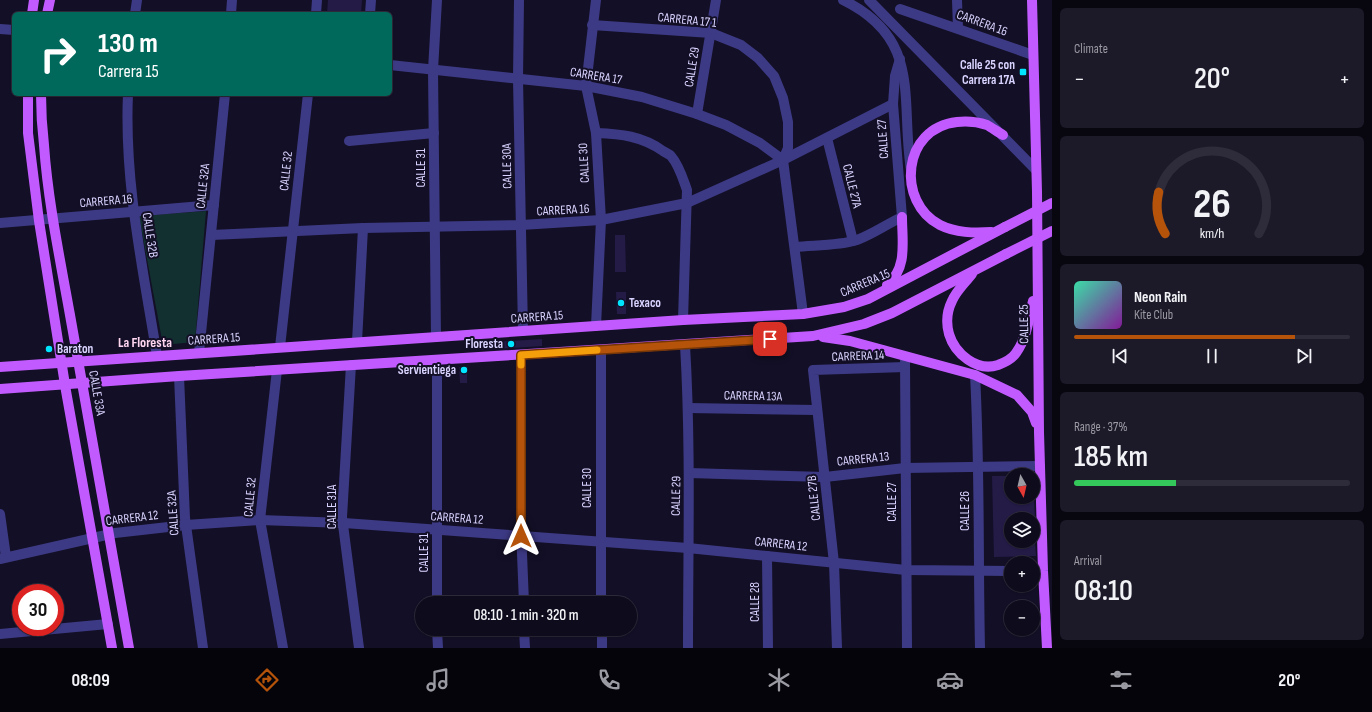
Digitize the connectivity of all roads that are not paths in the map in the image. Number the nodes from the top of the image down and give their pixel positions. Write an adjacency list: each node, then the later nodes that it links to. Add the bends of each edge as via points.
1 (34, 0): 16 (main road)
2 (50, 0): 17 (main road)
3 (137, 0): 18 (street)
4 (232, 0): 19 (street)
5 (317, 0): 20 (street)
6 (371, 0): 21 (street)
7 (437, 0): 30 (street, CALLE 31)
8 (520, 0): 31 (street, CALLE 30A)
9 (596, 0): 22 (street, CALLE 30)
10 (716, 0): 26 (street, CALLE 29)
11 (843, 0): 28 (street, via 881,26 893,42)
12 (869, 0): 42 (street)
13 (957, 0): 23 (street)
14 (1032, 0): 27 (main road, CALLE 25)
15 (900, 9): 23 (street, CARRERA 16)
16 (32, 12)
17 (47, 12)
18 (135, 12)
19 (231, 12)
20 (316, 12)
21 (370, 12)
22 (592, 25): 26 (street, CARRERA 17 1); 32 (street, CALLE 30)
23 (958, 28): 27 (street, CARRERA 16)
24 (0, 29): 25 (street)
25 (12, 30)
26 (710, 34): 39 (street, CALLE 29); 45 (street, CARRERA 17 1, via 741,46 758,58 774,76 783,98 788,122 788,148)
27 (1033, 55): 46 (main road, CALLE 25)
28 (900, 59): 38 (street, CALLE 27, via 895,76); 47 (street, via 905,90)
29 (392, 65): 30 (street, CARRERA 17)
30 (433, 70): 31 (street, CARRERA 17); 40 (street, CALLE 31)
31 (518, 79): 32 (street, CARRERA 17); 57 (street, CALLE 30A)
32 (586, 86): 39 (street, CARRERA 17, via 642,97); 41 (street, CALLE 30)
33 (28, 96): 55 (main road, via 28,133)
34 (41, 96): 53 (main road, CALLE 33A)
35 (128, 96): 51 (street, CALLE 32B)
36 (225, 96): 50 (street, CALLE 32A)
37 (308, 96): 61 (street, CALLE 32)
38 (893, 104): 43 (street, CARRERA 16); 52 (street, CALLE 27)
39 (697, 114): 45 (street, CARRERA 17, via 726,125 760,143)
40 (434, 133): 44 (street); 58 (street, CALLE 31)
41 (596, 133): 48 (street, via 632,136 652,143 671,157 687,190); 54 (street, CALLE 30)
42 (1003, 135): 46 (street); 47 (main road, via 976,123 958,122 940,126 929,132 921,141 914,156)
43 (826, 138): 45 (street, CARRERA 16); 64 (street, CALLE 27A)
44 (349, 141)
45 (784, 160): 48 (street, CARRERA 16); 65 (street)
46 (1036, 170): 67 (main road, CALLE 25)
47 (911, 174): 60 (main road, via 917,199 934,221 948,228 974,233)
48 (687, 203): 54 (street, CARRERA 16); 70 (street)
49 (1052, 203): 60 (main road, CARRERA 15, bridge)
50 (214, 205): 51 (street, CARRERA 16); 63 (street, CALLE 32A)
51 (133, 212): 53 (street, CARRERA 16); 82 (street, CALLE 32B)
52 (902, 216): 64 (street); 68 (main road, via 901,267 894,279)
53 (52, 219): 55 (street, CARRERA 16); 84 (main road, CALLE 33A)
54 (600, 220): 57 (street, CARRERA 16); 71 (street, CALLE 30)
55 (39, 221): 56 (street, CARRERA 16); 85 (main road)
56 (0, 223)
57 (521, 225): 58 (street, CARRERA 16); 72 (street, CALLE 30A)
58 (434, 226): 59 (street, CARRERA 16); 74 (street, CALLE 31)
59 (363, 228): 61 (street, CARRERA 16); 75 (street)
60 (1001, 229): 68 (main road, CARRERA 15)
61 (293, 230): 63 (street, CARRERA 16); 77 (street, CALLE 32)
62 (1052, 231): 66 (main road, bridge)
63 (211, 234): 79 (street, CALLE 32A)
64 (853, 241): 65 (street)
65 (795, 247): 69 (street)
66 (975, 270): 67 (main road, via 954,296 947,322 949,334 958,350 972,362 984,366 996,366 1006,362 1020,347 1028,326); 73 (main road, via 892,314 864,324)
67 (1036, 283): 98 (main road, CALLE 25)
68 (875, 295): 69 (main road, CARRERA 15, via 844,307)
69 (803, 314): 70 (main road, CARRERA 15)
70 (683, 320): 71 (main road, CARRERA 15)
71 (596, 326): 72 (main road, CARRERA 15)
72 (523, 331): 74 (main road, CARRERA 15)
73 (813, 336): 76 (main road); 81 (main road, via 850,341)
74 (436, 337): 75 (main road, CARRERA 15)
75 (357, 342): 77 (main road, CARRERA 15)
76 (685, 345): 78 (main road); 96 (street, CALLE 29)
77 (280, 347): 79 (main road, CARRERA 15)
78 (600, 350): 80 (main road); 112 (street, CALLE 30)
79 (199, 353): 82 (main road, CARRERA 15)
80 (521, 355): 83 (main road); 110 (street)
81 (904, 355): 88 (street, CALLE 27); 91 (main road)
82 (157, 356): 84 (main road, CARRERA 15)
83 (438, 360): 86 (main road); 108 (street, CALLE 31)
84 (78, 362): 85 (main road, CARRERA 15); 93 (main road, CALLE 33A)
85 (62, 363): 87 (main road, CARRERA 15); 94 (main road)
86 (351, 365): 89 (main road); 106 (street, CALLE 31A, via 342,517)
87 (0, 367)
88 (905, 367): 90 (street, CARRERA 14); 101 (street, CALLE 27)
89 (277, 370): 92 (main road); 105 (street, CALLE 32)
90 (813, 370): 97 (street, CALLE 27B)
91 (975, 375): 98 (main road, via 1017,395 1032,412); 100 (street, CALLE 26)
92 (179, 376): 93 (main road); 107 (street, CALLE 32A)
93 (82, 383): 94 (main road); 109 (main road, CALLE 33A)
94 (65, 385): 95 (main road); 111 (main road)
95 (0, 389)
96 (688, 408): 97 (street, CARRERA 13A); 102 (street, CALLE 29)
97 (817, 410): 103 (street, CALLE 27B)
98 (1039, 432): 99 (main road, CALLE 25)
99 (1040, 466): 100 (street, CARRERA 13); 115 (main road, CALLE 25)
100 (978, 467): 101 (street, CARRERA 13); 119 (street, CALLE 26)
101 (905, 468): 103 (street, CARRERA 13); 118 (street, CALLE 27)
102 (689, 473): 103 (street, CARRERA 13); 113 (street, CALLE 29)
103 (825, 477): 117 (street, CALLE 27B)
104 (0, 514): 116 (street)
105 (260, 520): 106 (street, CARRERA 12); 107 (street, CARRERA 12); 133 (street, CALLE 32)
106 (344, 523): 108 (street, CARRERA 12); 134 (street, CALLE 31A)
107 (186, 525): 109 (street, CARRERA 12); 132 (street, CALLE 32A)
108 (436, 530): 110 (street, CARRERA 12); 122 (street, CALLE 31)
109 (110, 534): 111 (street, CARRERA 12); 131 (main road, CALLE 33A)
110 (521, 536): 112 (street, CARRERA 12); 123 (street)
111 (93, 537): 116 (street, CARRERA 12); 125 (main road)
112 (600, 542): 113 (street, CARRERA 12); 124 (street, CALLE 30)
113 (688, 548): 114 (street, CARRERA 12); 138 (street, CALLE 29)
114 (767, 556): 117 (street, CARRERA 12); 139 (street, CALLE 28)
115 (1038, 556)
116 (3, 558)
117 (834, 563): 118 (street, CARRERA 12); 140 (street, CALLE 27B)
118 (906, 570): 119 (street, CARRERA 12); 141 (street, CALLE 27)
119 (978, 570): 120 (street, CARRERA 12); 142 (street, CALLE 26)
120 (1004, 571)
121 (1040, 588): 143 (main road, CALLE 25)
122 (437, 596)
123 (524, 596)
124 (601, 596)
125 (108, 624): 126 (street); 130 (main road)
126 (0, 634)
127 (437, 636): 135 (street)
128 (524, 636): 136 (street)
129 (602, 636): 137 (street)
130 (112, 648)
131 (129, 648)
132 (202, 648)
133 (283, 648)
134 (359, 648)
135 (438, 648)
136 (525, 648)
137 (602, 648)
138 (688, 648)
139 (768, 648)
140 (837, 648)
141 (907, 648)
142 (980, 648)
143 (1047, 648)

